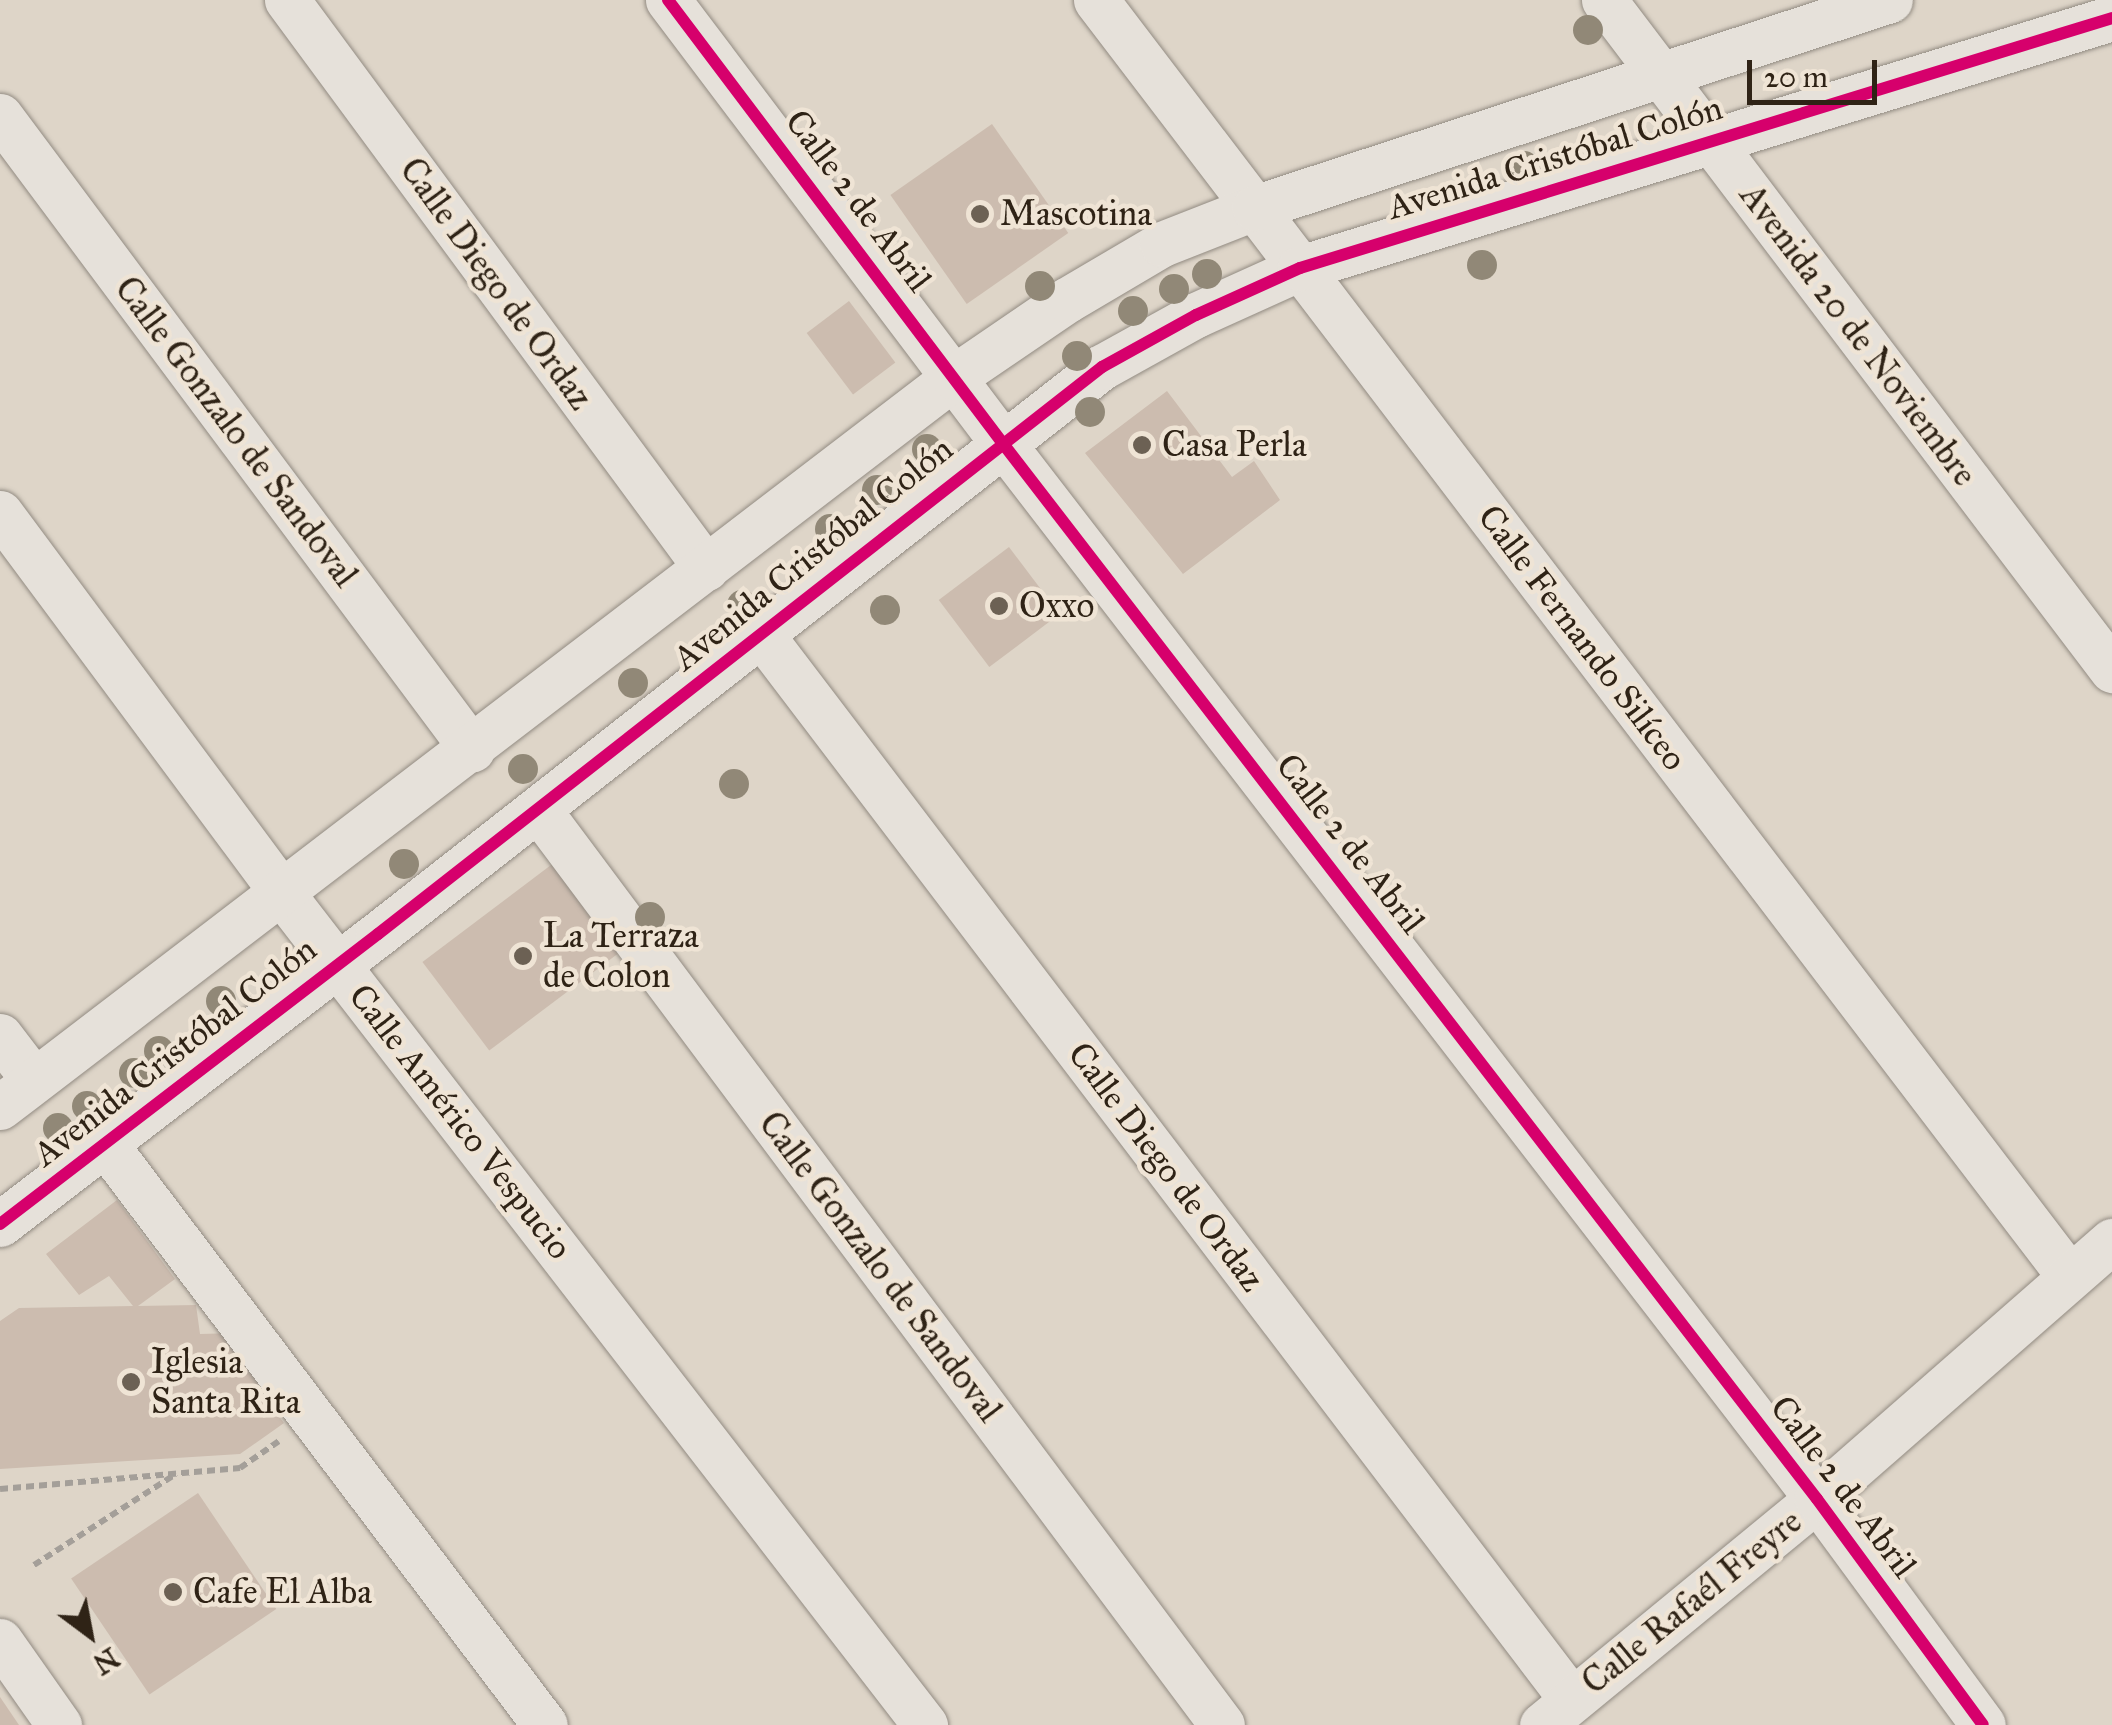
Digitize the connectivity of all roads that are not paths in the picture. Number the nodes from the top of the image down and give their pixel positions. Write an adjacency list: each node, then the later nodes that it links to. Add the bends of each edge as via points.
1 (287, 0): 15 (street, Calle Diego de Ordaz)
2 (668, 0): 12 (street, Calle 2 de Abril)
3 (1096, 0): 10 (street, Calle Fernando Silíceo)
4 (1604, 0): 7 (street, Avenida 20 de Noviembre)
5 (1890, 0): 7 (street, Avenida Cristóbal Colón)
6 (2112, 18): 9 (street, Avenida Cristóbal Colón)
7 (1660, 76): 9 (street, Avenida 20 de Noviembre); 10 (street, Avenida Cristóbal Colón)
8 (0, 116): 18 (street, Calle Gonzalo de Sandoval)
9 (1711, 142): 11 (street, Avenida Cristóbal Colón); 17 (street, Avenida 20 de Noviembre)
10 (1254, 208): 11 (street, Calle Fernando Silíceo); 12 (street, Avenida Cristóbal Colón, via 1162,244)
11 (1300, 268): 13 (street, Avenida Cristóbal Colón, via 1102,366); 27 (street, Calle Fernando Silíceo)
12 (954, 377): 13 (street, Calle 2 de Abril); 15 (street, Avenida Cristóbal Colón)
13 (1001, 442): 16 (street, Avenida Cristóbal Colón); 28 (street, Calle 2 de Abril)
14 (0, 514): 20 (street, Calle Américo Vespucio)
15 (706, 568): 18 (street, Avenida Cristóbal Colón)
16 (761, 634): 19 (street, Avenida Cristóbal Colón); 30 (street, Calle Diego de Ordaz)
17 (2112, 670)
18 (472, 750): 20 (street, Avenida Cristóbal Colón)
19 (538, 809): 21 (street, Avenida Cristóbal Colón); 34 (street, Calle Gonzalo de Sandoval)
20 (281, 892): 21 (street, Calle Américo Vespucio); 23 (street, Avenida Cristóbal Colón)
21 (339, 965): 24 (street, Avenida Cristóbal Colón); 33 (street, Calle Américo Vespucio)
22 (0, 1036): 23 (street)
23 (16, 1094)
24 (106, 1145): 25 (street, Avenida Cristóbal Colón); 32 (street)
25 (0, 1224)
26 (2112, 1241): 27 (street, Calle Rafaél Freyre)
27 (2070, 1276): 28 (street, Calle Rafaél Freyre)
28 (1816, 1499): 30 (street, Calle Rafaél Freyre); 35 (street, Calle 2 de Abril)
29 (0, 1641): 31 (street)
30 (1557, 1713)
31 (59, 1725)
32 (545, 1725)
33 (926, 1725)
34 (1222, 1725)
35 (1983, 1725)

